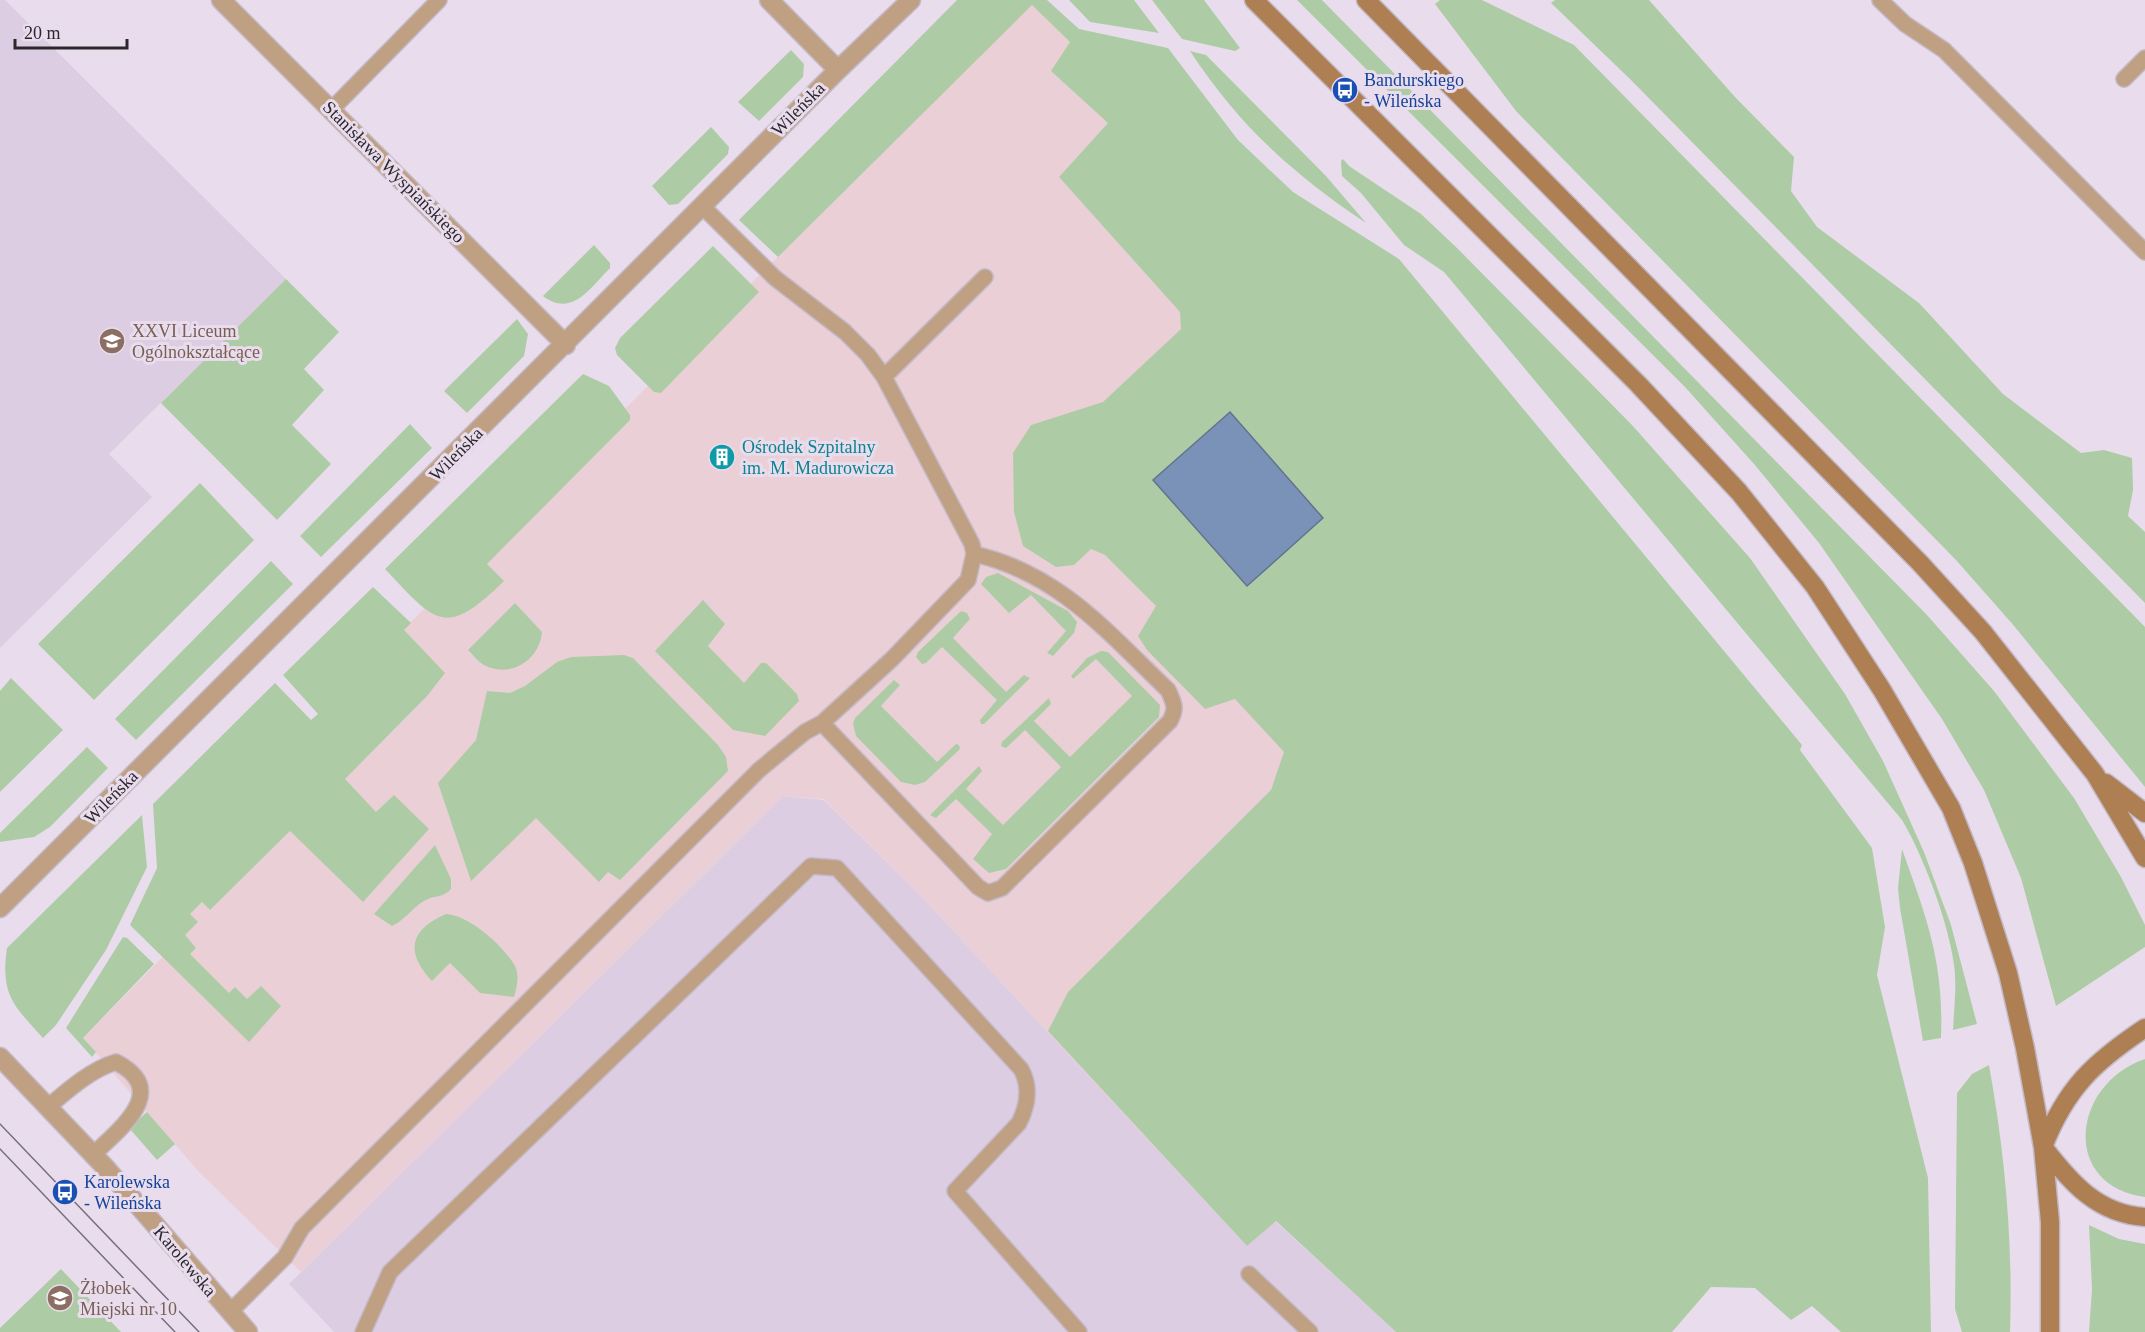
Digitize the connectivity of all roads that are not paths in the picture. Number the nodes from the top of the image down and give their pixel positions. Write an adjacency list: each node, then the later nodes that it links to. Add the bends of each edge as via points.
1 (221, 0): 11 (street, Stanisława Wyspiańskiego)
2 (439, 0): 11 (lane)
3 (769, 0): 9 (street)
4 (911, 0): 9 (street, Wileńska)
5 (1254, 0): 26 (main road, via 1646,392 1739,492 1845,629 1951,808 1973,863 2008,973)
6 (1366, 0): 19 (main road, via 1920,563 1983,632)
7 (1880, 0): 13 (lane, via 1905,24 1944,50)
8 (2145, 58): 10 (lane)
9 (838, 70): 12 (street, Wileńska)
10 (2124, 79)
11 (332, 109): 15 (street, Stanisława Wyspiańskiego)
12 (702, 206): 15 (street, Wileńska); 16 (lane, via 775,278 845,332)
13 (2145, 252)
14 (985, 277): 16 (lane)
15 (566, 345): 22 (street, Wileńska)
16 (884, 377): 17 (lane)
17 (974, 554): 18 (lane, via 973,569 964,585); 18 (lane, via 1022,568 1077,602 1168,690 1176,705 1170,721 1002,888 988,893)
18 (822, 723): 30 (lane, via 759,770 302,1228 285,1257)
19 (2095, 774): 20 (main road); 21 (main road)
20 (2145, 813)
21 (2145, 858)
22 (0, 908)
23 (2145, 1028): 26 (main road, via 2102,1057 2083,1077 2052,1124)
24 (0, 1057): 25 (street, Karolewska)
25 (48, 1107): 27 (street, Karolewska); 27 (lane, via 73,1085 107,1065 116,1062 132,1074 140,1083 140,1103)
26 (2043, 1147): 28 (main road, via 2093,1201); 35 (main road, via 2050,1222)
27 (93, 1155): 30 (street, Karolewska)
28 (2145, 1217)
29 (1249, 1274): 34 (lane)
30 (230, 1312): 31 (street, Karolewska)
31 (248, 1332)
32 (363, 1332): 33 (lane, via 390,1272 811,866 837,868 1021,1069 1027,1080 1027,1096 1026,1110 1019,1123 955,1191)
33 (1079, 1332)
34 (1310, 1332)
35 (2050, 1332)

